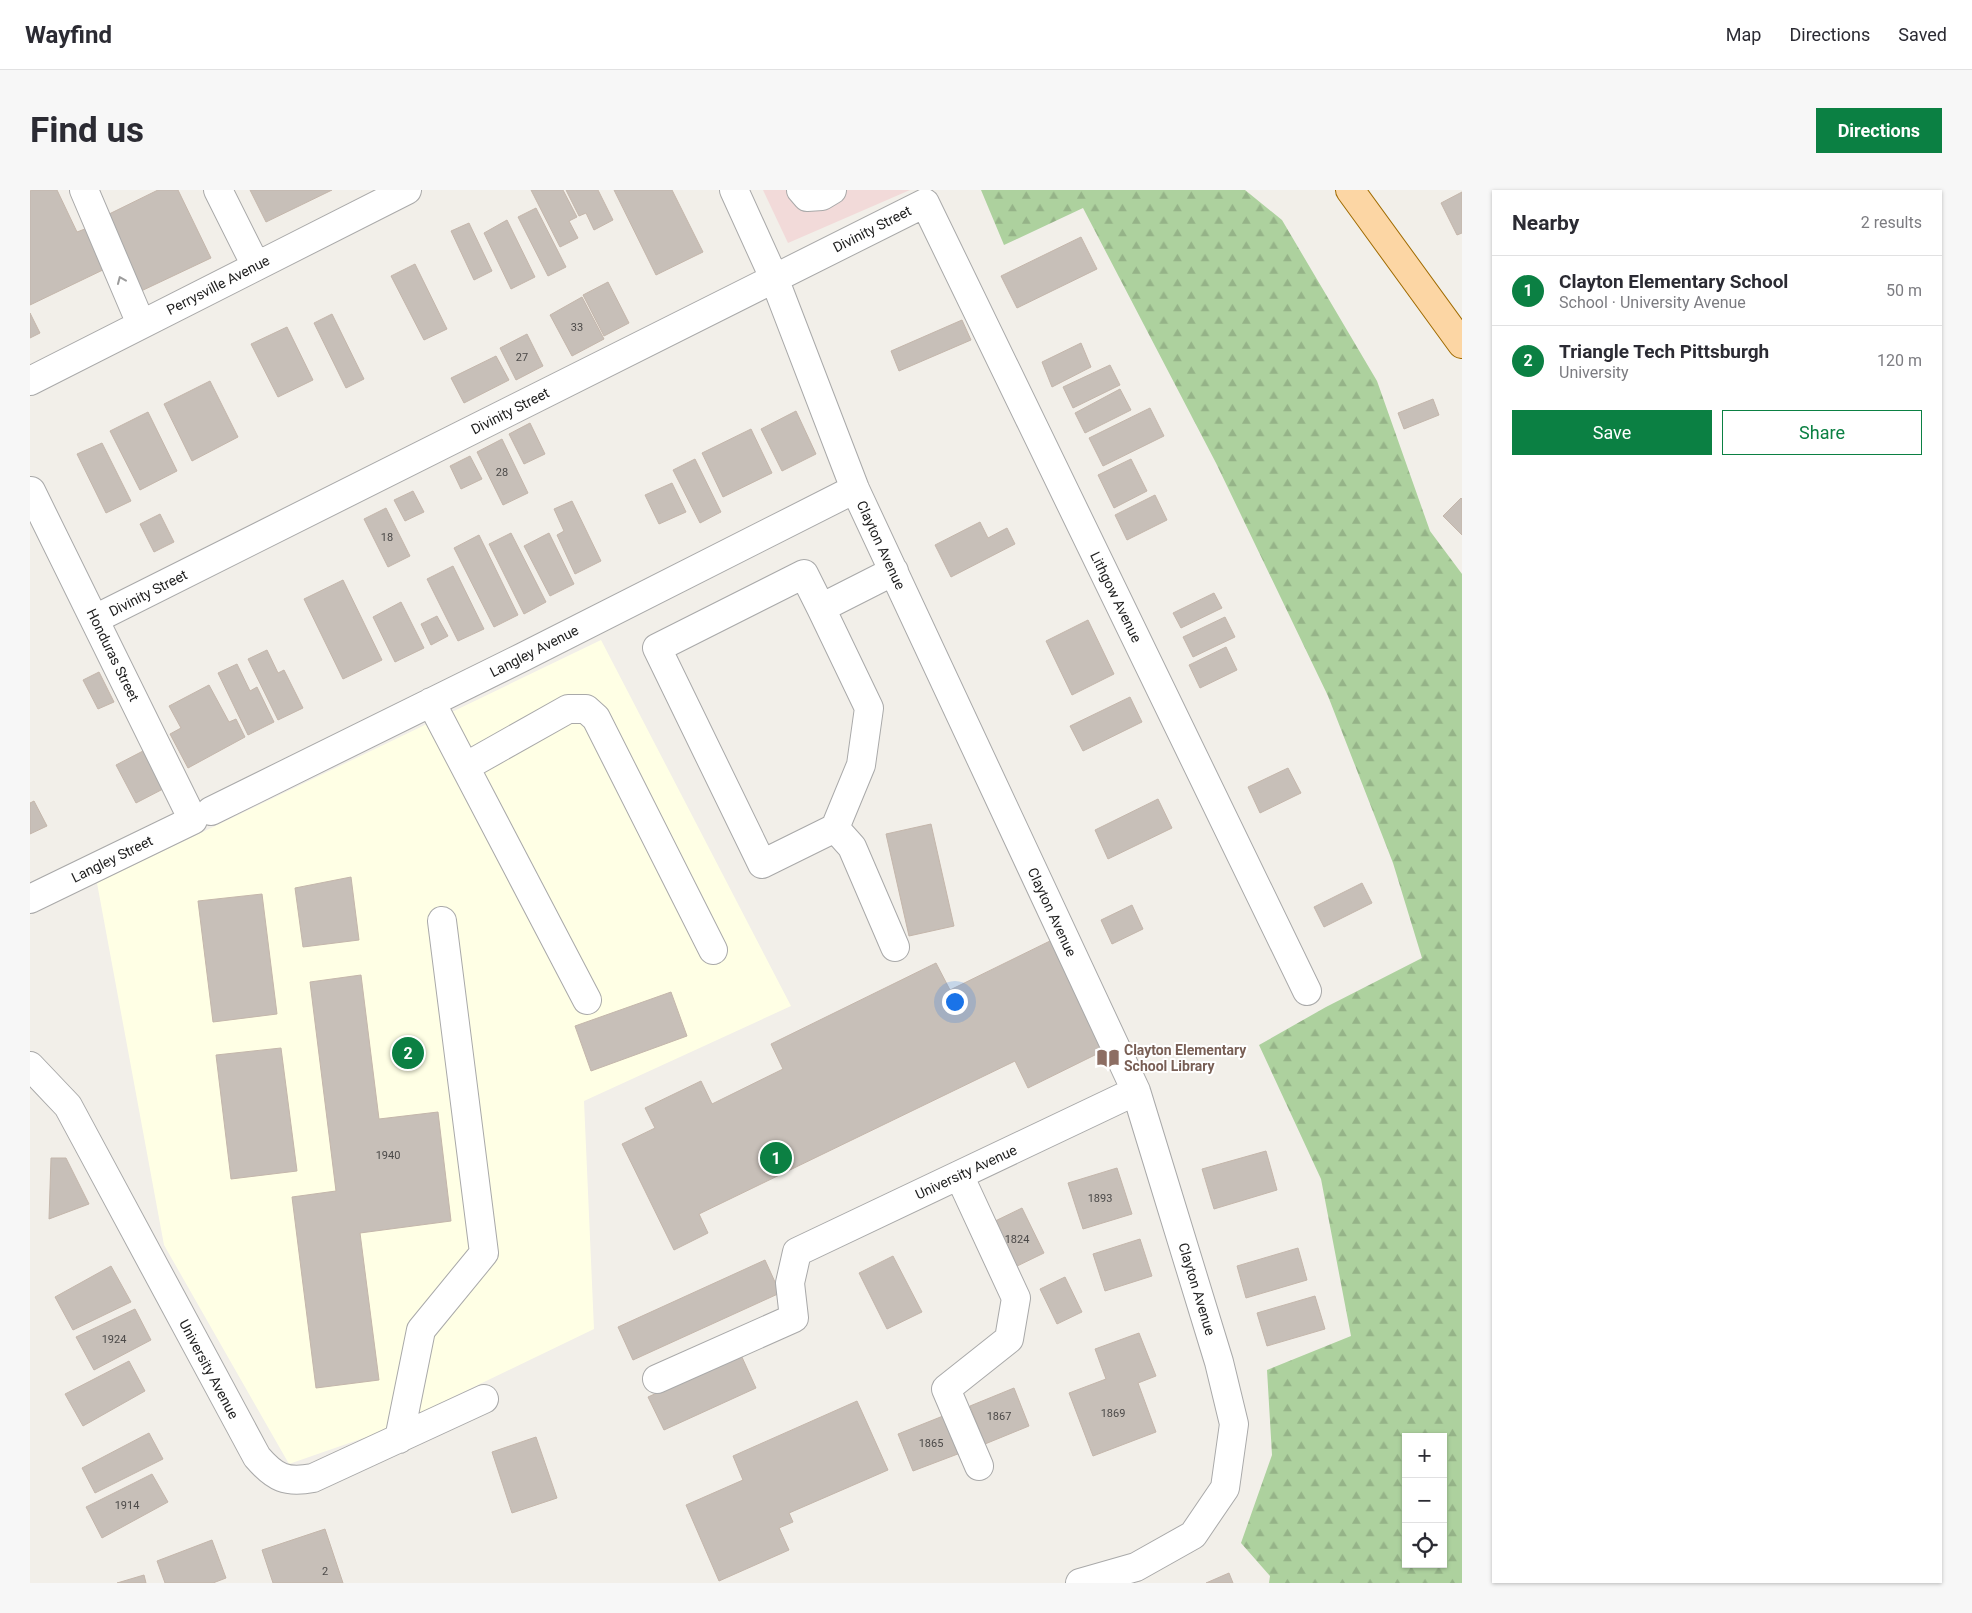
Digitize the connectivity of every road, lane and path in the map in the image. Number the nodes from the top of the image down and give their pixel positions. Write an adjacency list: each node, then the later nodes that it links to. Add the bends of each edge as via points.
1 (84, 190): 11 (street, one-way to 1)
2 (218, 190): 9 (street)
3 (406, 190): 9 (street, Perrysville Avenue)
4 (734, 190): 10 (street, Clayton Avenue)
5 (801, 190): 6 (street, via 807,197 822,196)
6 (832, 190)
7 (1350, 190): 12 (main road)
8 (925, 203): 10 (street, Divinity Street); 27 (street, Lithgow Avenue)
9 (256, 266): 11 (street, Perrysville Avenue)
10 (774, 278): 14 (street, Clayton Avenue); 18 (street, Divinity Street)
11 (141, 324): 13 (street, Perrysville Avenue)
12 (1462, 344)
13 (30, 380)
14 (855, 489): 16 (street, Clayton Avenue); 19 (street, Langley Avenue)
15 (31, 491): 18 (street, Honduras Street)
16 (894, 571): 17 (street); 30 (street, Clayton Avenue)
17 (821, 608): 22 (street, via 869,708 861,765); 22 (street, via 804,574 657,648 762,864)
18 (95, 619): 21 (street, Honduras Street)
19 (431, 702): 20 (street); 21 (street, Langley Avenue)
20 (465, 767): 26 (street, via 568,710 586,709 596,718); 28 (street)
21 (202, 816): 23 (street, Langley Street)
22 (835, 828): 25 (street, via 852,847)
23 (30, 899)
24 (442, 921): 34 (street, via 484,1253 421,1330)
25 (895, 947)
26 (713, 950)
27 (1307, 991)
28 (587, 1000)
29 (30, 1066): 34 (street, University Avenue, via 68,1106 257,1457 268,1471 295,1481 313,1478)
30 (1136, 1091): 31 (street, University Avenue); 36 (street, Clayton Avenue, via 1219,1362 1234,1424 1225,1488 1193,1535 1136,1567)
31 (959, 1175): 32 (street, University Avenue, via 797,1252 790,1283 794,1318); 35 (street, via 1016,1298 1009,1339 946,1389)
32 (657, 1379)
33 (484, 1399): 34 (street, University Avenue)
34 (399, 1439)
35 (979, 1466)
36 (1080, 1583)

